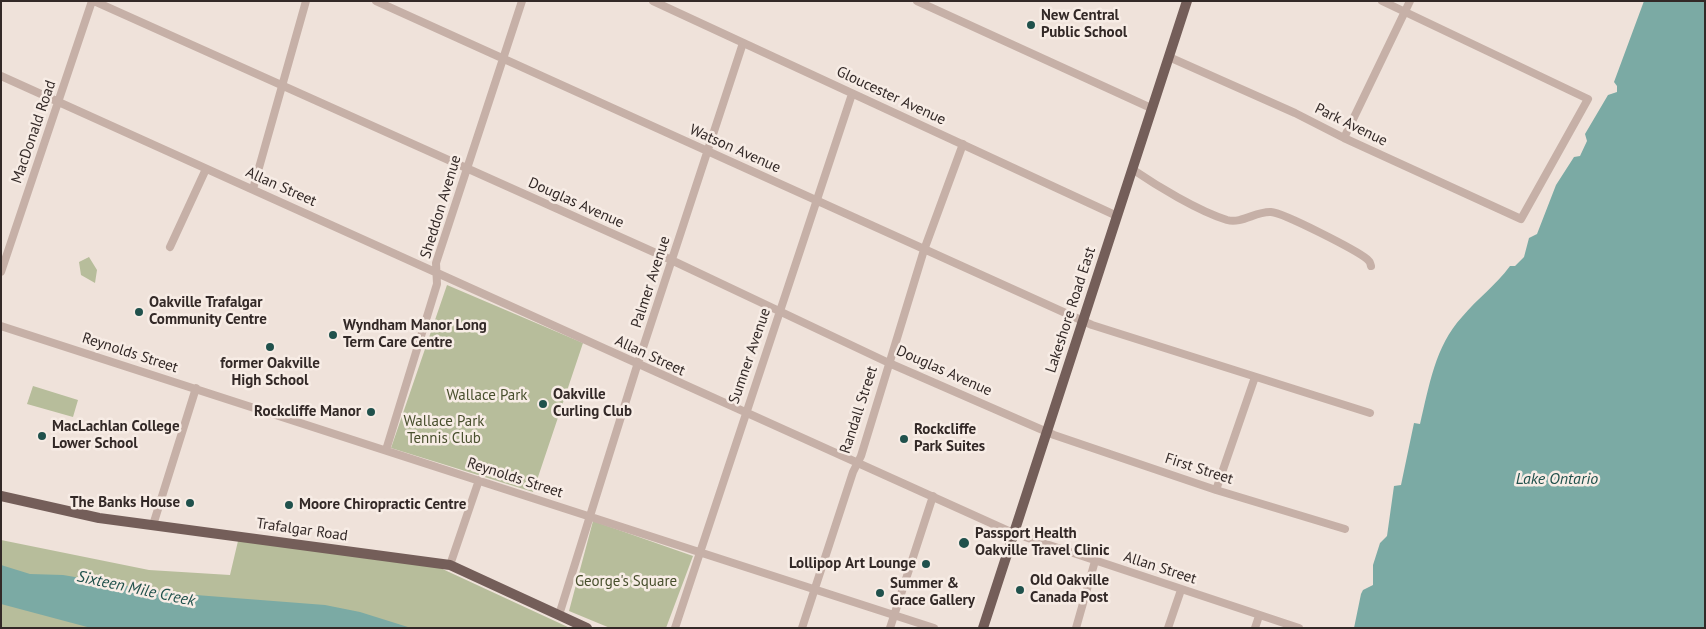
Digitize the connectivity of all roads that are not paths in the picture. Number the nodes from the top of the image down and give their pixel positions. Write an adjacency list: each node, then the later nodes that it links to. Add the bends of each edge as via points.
1 (93, 1): 15 (street, Douglas Avenue); 17 (street, MacDonald Road)
2 (306, 1): 15 (street)
3 (376, 1): 13 (street, Watson Avenue)
4 (522, 1): 13 (street, Sheddon Avenue)
5 (653, 1): 11 (street, Gloucester Avenue)
6 (917, 1): 18 (street)
7 (1188, 1): 12 (main road, Lakeshore Road East)
8 (1382, 1): 10 (street)
9 (1410, 1): 10 (street)
10 (1405, 12): 19 (street); 19 (street, Park Avenue, via 1588,99 1520,219)
11 (743, 43): 16 (street, Gloucester Avenue); 21 (street, Palmer Avenue)
12 (1169, 57): 18 (main road, Lakeshore Road East); 19 (street, Park Avenue)
13 (502, 59): 21 (street, Watson Avenue); 24 (street, Sheddon Avenue)
14 (1, 76): 17 (street, Allan Street)
15 (283, 84): 24 (street, Douglas Avenue); 25 (street)
16 (852, 94): 20 (street, Gloucester Avenue); 26 (street, Sumner Avenue)
17 (59, 102): 22 (street, Allan Street); 32 (street, MacDonald Road)
18 (1151, 108): 23 (main road, Lakeshore Road East)
19 (1344, 138)
20 (962, 144): 27 (street, Gloucester Avenue); 29 (street, Randall Street)
21 (707, 152): 26 (street, Watson Avenue); 30 (street, Palmer Avenue)
22 (206, 168): 25 (street, Allan Street); 28 (street)
23 (1132, 169): 27 (main road, Lakeshore Road East); 31 (street, via 1226,220 1239,220 1261,212 1282,215 1356,252 1369,260)
24 (466, 170): 30 (street, Douglas Avenue); 33 (street, Sheddon Avenue, via 436,263)
25 (252, 189): 33 (street, Allan Street)
26 (816, 201): 29 (street, Watson Avenue); 34 (street, Sumner Avenue)
27 (1117, 216): 35 (main road, Lakeshore Road East)
28 (170, 247)
29 (924, 250): 35 (street, Watson Avenue); 37 (street, Randall Street)
30 (672, 260): 34 (street, Douglas Avenue); 38 (street, Palmer Avenue)
31 (1371, 266)
32 (1, 272)
33 (436, 272): 38 (street, Allan Street); 44 (street, Sheddon Avenue, via 437,284)
34 (781, 310): 37 (street, Douglas Avenue); 42 (street, Sumner Avenue)
35 (1083, 321): 39 (street, Watson Avenue); 43 (main road, Lakeshore Road East)
36 (1, 326): 40 (street, Reynolds Street)
37 (889, 362): 43 (street, Douglas Avenue); 45 (street, Randall Street)
38 (638, 365): 42 (street, Allan Street); 50 (street, Palmer Avenue)
39 (1255, 377): 41 (street, Watson Avenue); 47 (street)
40 (196, 388): 44 (street, Reynolds Street); 51 (street)
41 (1370, 413)
42 (745, 414): 45 (street, Allan Street); 54 (street, Sumner Avenue)
43 (1046, 431): 47 (street, First Street); 53 (main road, Lakeshore Road East)
44 (386, 450): 46 (street, Reynolds Street)
45 (858, 462): 49 (street, Allan Street); 57 (street, Randall Street)
46 (479, 480): 50 (street, Reynolds Street); 56 (street)
47 (1216, 490): 52 (street, First Street)
48 (1, 496): 51 (main road, Trafalgar Road, via 99,518)
49 (934, 496): 53 (street, Allan Street); 59 (street)
50 (589, 516): 54 (street, Reynolds Street); 60 (street, Palmer Avenue)
51 (153, 526): 56 (main road, Trafalgar Road)
52 (1345, 529)
53 (1013, 533): 55 (street, Allan Street); 67 (main road, Lakeshore Road East)
54 (701, 553): 57 (street, Reynolds Street); 63 (street, Sumner Avenue)
55 (1095, 561): 58 (street, Allan Street); 68 (street)
56 (450, 565): 60 (main road, Trafalgar Road)
57 (815, 589): 59 (street, Reynolds Street); 64 (street, Randall Street)
58 (1181, 590): 61 (street, Allan Street); 69 (street)
59 (894, 614): 65 (street); 66 (street, Reynolds Street)
60 (559, 616): 62 (main road, Trafalgar Road)
61 (1259, 616): 70 (street); 71 (street, Allan Street)
62 (587, 628)
63 (675, 628)
64 (802, 628)
65 (890, 628)
66 (934, 628)
67 (983, 628)
68 (1076, 628)
69 (1168, 628)
70 (1255, 628)
71 (1299, 628)

